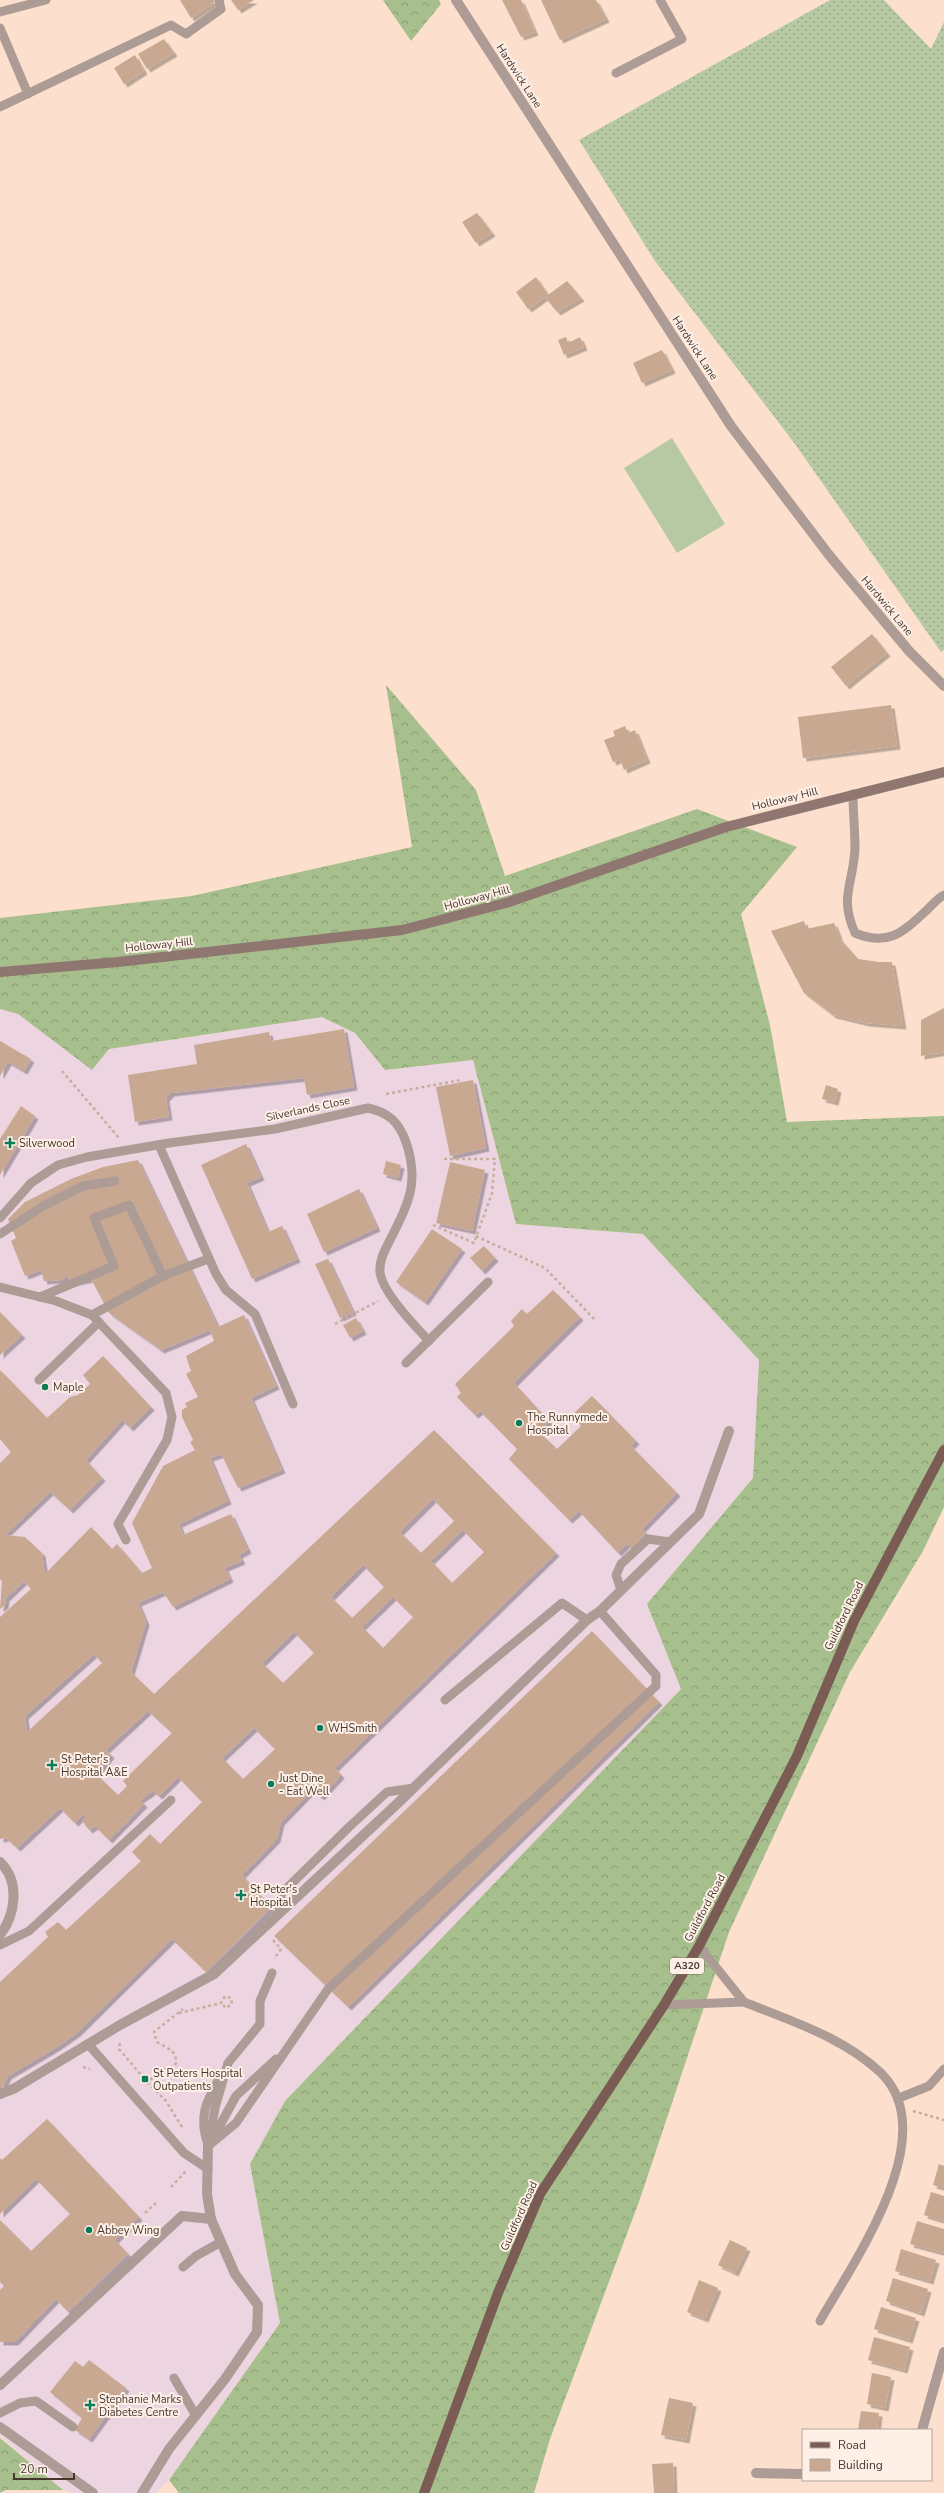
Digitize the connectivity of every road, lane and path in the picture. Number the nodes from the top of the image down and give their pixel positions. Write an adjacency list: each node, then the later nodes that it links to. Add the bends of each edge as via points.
1 (219, 0): 8 (lane, via 221,9 186,34 171,25)
2 (456, 0): 10 (street, Hardwick Lane, via 731,426 829,556 909,651)
3 (660, 0): 7 (lane, via 682,39)
4 (41, 1): 5 (lane)
5 (0, 12)
6 (0, 28): 8 (lane)
7 (616, 73)
8 (28, 94): 9 (lane)
9 (0, 107)
10 (944, 686)
11 (944, 772): 12 (main road, Holloway Hill)
12 (853, 794): 13 (lane, via 854,850 847,891 847,915 855,933 872,940 882,940 902,931); 14 (main road, Holloway Hill, via 726,827 509,902 402,930 118,962)
13 (944, 895)
14 (0, 972)
15 (62, 1071): 19 (path, via 111,1126 122,1143)
16 (461, 1080): 17 (path)
17 (386, 1094)
18 (159, 1145): 19 (lane, Silverlands Close); 26 (lane); 30 (lane, Silverlands Close, via 275,1129 368,1108 386,1114 396,1121 413,1161 406,1207 381,1258 380,1272)
19 (122, 1151): 22 (lane, Silverlands Close, via 58,1165 31,1183)
20 (443, 1159): 25 (path, via 495,1159 492,1193)
21 (115, 1181): 24 (lane, via 83,1186 45,1205)
22 (2, 1212)
23 (433, 1226): 25 (path, via 474,1243)
24 (0, 1234)
25 (476, 1236): 34 (path, via 545,1268)
26 (208, 1259): 27 (lane); 39 (lane, via 226,1290 255,1314)
27 (163, 1276): 31 (lane, via 130,1205 94,1218 114,1266); 32 (lane)
28 (488, 1282): 36 (lane)
29 (0, 1287): 31 (lane)
30 (391, 1294): 35 (path); 36 (lane, Silverlands Close, via 399,1308)
31 (40, 1297): 32 (lane)
32 (92, 1315): 33 (lane)
33 (99, 1322): 38 (lane); 42 (lane, via 166,1393 172,1417 167,1440 118,1524)
34 (596, 1322)
35 (335, 1324)
36 (429, 1341): 37 (lane)
37 (406, 1362)
38 (39, 1380)
39 (293, 1404)
40 (729, 1431): 43 (street, via 699,1514)
41 (944, 1450): 54 (main road, Guildford Road / A320, via 854,1621 797,1756)
42 (126, 1540)
43 (670, 1542): 44 (street); 44 (lane, via 648,1539 622,1564 616,1575)
44 (621, 1590): 45 (street)
45 (600, 1612): 46 (street); 63 (lane, via 656,1675 656,1686 328,1990)
46 (587, 1620): 47 (lane, via 562,1602); 48 (street)
47 (445, 1700)
48 (414, 1788): 51 (street); 51 (lane, via 387,1792 354,1822 281,1894)
49 (171, 1800): 53 (lane, via 29,1931)
50 (0, 1862): 52 (street, via 8,1870 15,1902)
51 (279, 1913): 62 (street, via 214,1974)
52 (0, 1935)
53 (0, 1945)
54 (699, 1946): 56 (lane); 58 (main road, Guildford Road / A320)
55 (272, 1973): 64 (lane, via 260,2001 260,2024)
56 (744, 2002): 58 (lane); 70 (lane, via 833,2039 881,2073)
57 (221, 2003): 57 (path, via 225,1996 231,1998 232,2004 226,2008); 60 (path)
58 (664, 2005): 94 (main road, Guildford Road / A320, via 540,2194 498,2293)
59 (185, 2008): 60 (path)
60 (179, 2013): 66 (path, via 154,2032 157,2042 175,2052 176,2066 158,2071)
61 (120, 2040): 66 (path, via 119,2049)
62 (88, 2044): 68 (street, via 65,2060); 76 (lane, via 184,2153)
63 (286, 2051): 69 (lane); 74 (lane, via 236,2123)
64 (228, 2063): 67 (lane); 74 (lane, via 205,2104 202,2128)
65 (944, 2069): 70 (lane, via 929,2086)
66 (148, 2083): 73 (path, via 177,2116)
67 (220, 2090): 69 (lane, via 230,2090); 74 (lane)
68 (0, 2094)
69 (236, 2096): 74 (lane)
70 (899, 2098): 71 (lane)
71 (901, 2108): 72 (path); 83 (lane, via 906,2128 902,2161 880,2216)
72 (944, 2120)
73 (185, 2133)
74 (208, 2146): 76 (street)
75 (183, 2165): 77 (path, via 186,2171)
76 (208, 2169): 80 (street, via 207,2194)
77 (171, 2188)
78 (156, 2203): 79 (path)
79 (145, 2213)
80 (211, 2219): 81 (street); 86 (street, via 182,2216)
81 (221, 2242): 82 (lane, via 196,2256); 88 (street, via 235,2274 258,2305 257,2332)
82 (183, 2267)
83 (820, 2321)
84 (944, 2352): 91 (street)
85 (174, 2378): 88 (lane)
86 (0, 2385)
87 (0, 2413): 90 (lane, via 20,2403 36,2401)
88 (196, 2416): 96 (street, via 169,2449)
89 (0, 2427): 95 (street)
90 (73, 2427)
91 (922, 2429)
92 (756, 2473): 93 (street)
93 (802, 2474)
94 (430, 2479): 97 (main road, Guildford Road / A320); 98 (main road, Guildford Road / A320)
95 (93, 2493)
96 (142, 2493)
97 (424, 2493)
98 (427, 2493)

